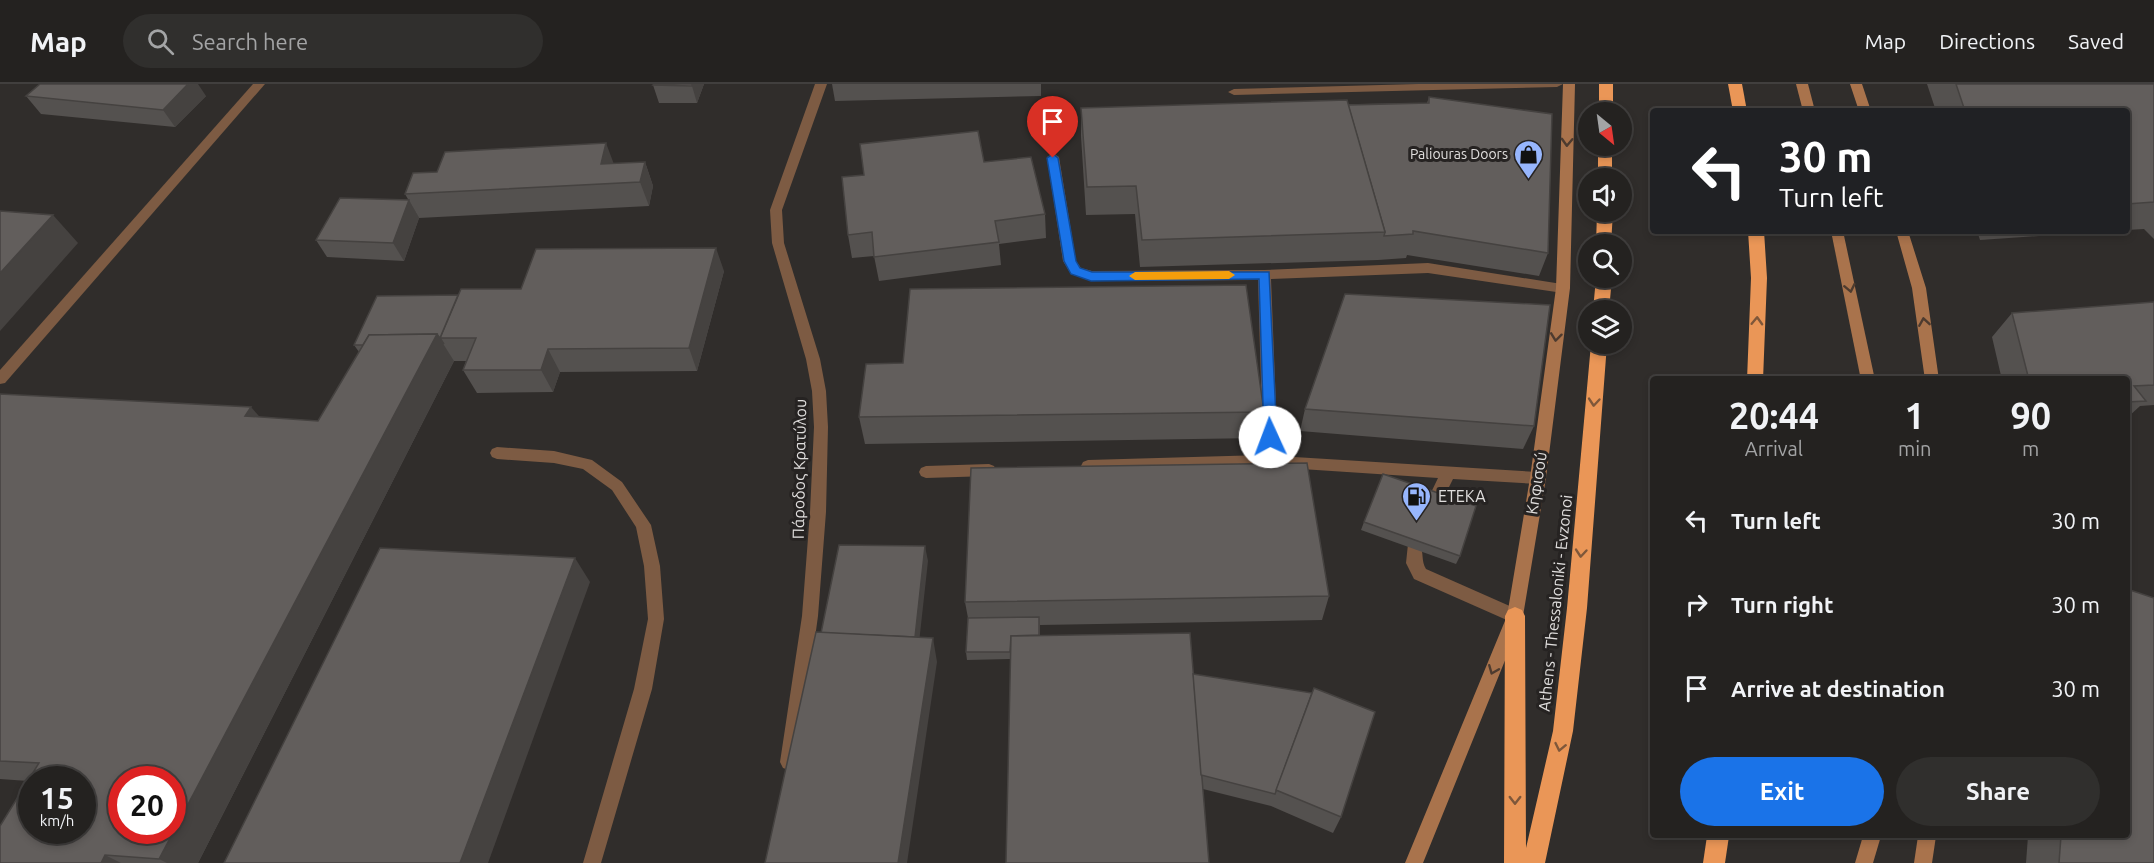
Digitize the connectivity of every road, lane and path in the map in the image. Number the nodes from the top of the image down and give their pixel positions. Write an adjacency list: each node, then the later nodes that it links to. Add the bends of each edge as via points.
1 (259, 84): 24 (street)
2 (820, 84): 35 (street, Πάροδος Κρατύλου, via 776,210 778,243 813,359 821,427 810,616)
3 (1557, 84): 9 (street)
4 (1569, 84): 19 (main road, Κηφισού, one-way to 19)
5 (1606, 84): 10 (highway)
6 (1735, 84): 11 (highway)
7 (1802, 84): 12 (main road)
8 (1857, 84): 13 (main road)
9 (1233, 92)
10 (1606, 102)
11 (1739, 108)
12 (1808, 108)
13 (1864, 108)
14 (1053, 158): 18 (street, via 1070,261 1076,271 1091,276)
15 (1756, 234): 21 (highway, one-way to 15, via 1759,278)
16 (1838, 234): 22 (main road, one-way to 22)
17 (1903, 234): 23 (main road, one-way to 17, via 1919,288)
18 (1264, 275): 19 (street, via 1428,268); 26 (street)
19 (1563, 288): 31 (main road, Κηφισού, one-way to 31)
20 (1598, 354): 42 (highway, Athens - Thessaloniki - Evzonoi, one-way to 42, via 1563,731)
21 (1755, 376)
22 (1867, 376)
23 (1931, 376)
24 (0, 380)
25 (497, 453): 39 (street, via 587,464 617,486 643,525 652,566 656,619 643,689)
26 (1271, 460): 27 (street); 30 (street)
27 (1069, 467)
28 (1010, 469): 29 (street)
29 (926, 472)
30 (1448, 472): 31 (street); 32 (street)
31 (1538, 478): 34 (main road, Κηφισού)
32 (1435, 501)
33 (1414, 549): 34 (street, via 1414,563 1420,574)
34 (1515, 616): 40 (main road, Κηφισού, one-way to 40); 41 (highway, one-way to 41)
35 (786, 779)
36 (1718, 838): 43 (highway)
37 (1871, 838): 44 (main road)
38 (1927, 838): 45 (main road)
39 (592, 863)
40 (1414, 863)
41 (1515, 863)
42 (1534, 863)
43 (1714, 863)
44 (1864, 863)
45 (1923, 863)

